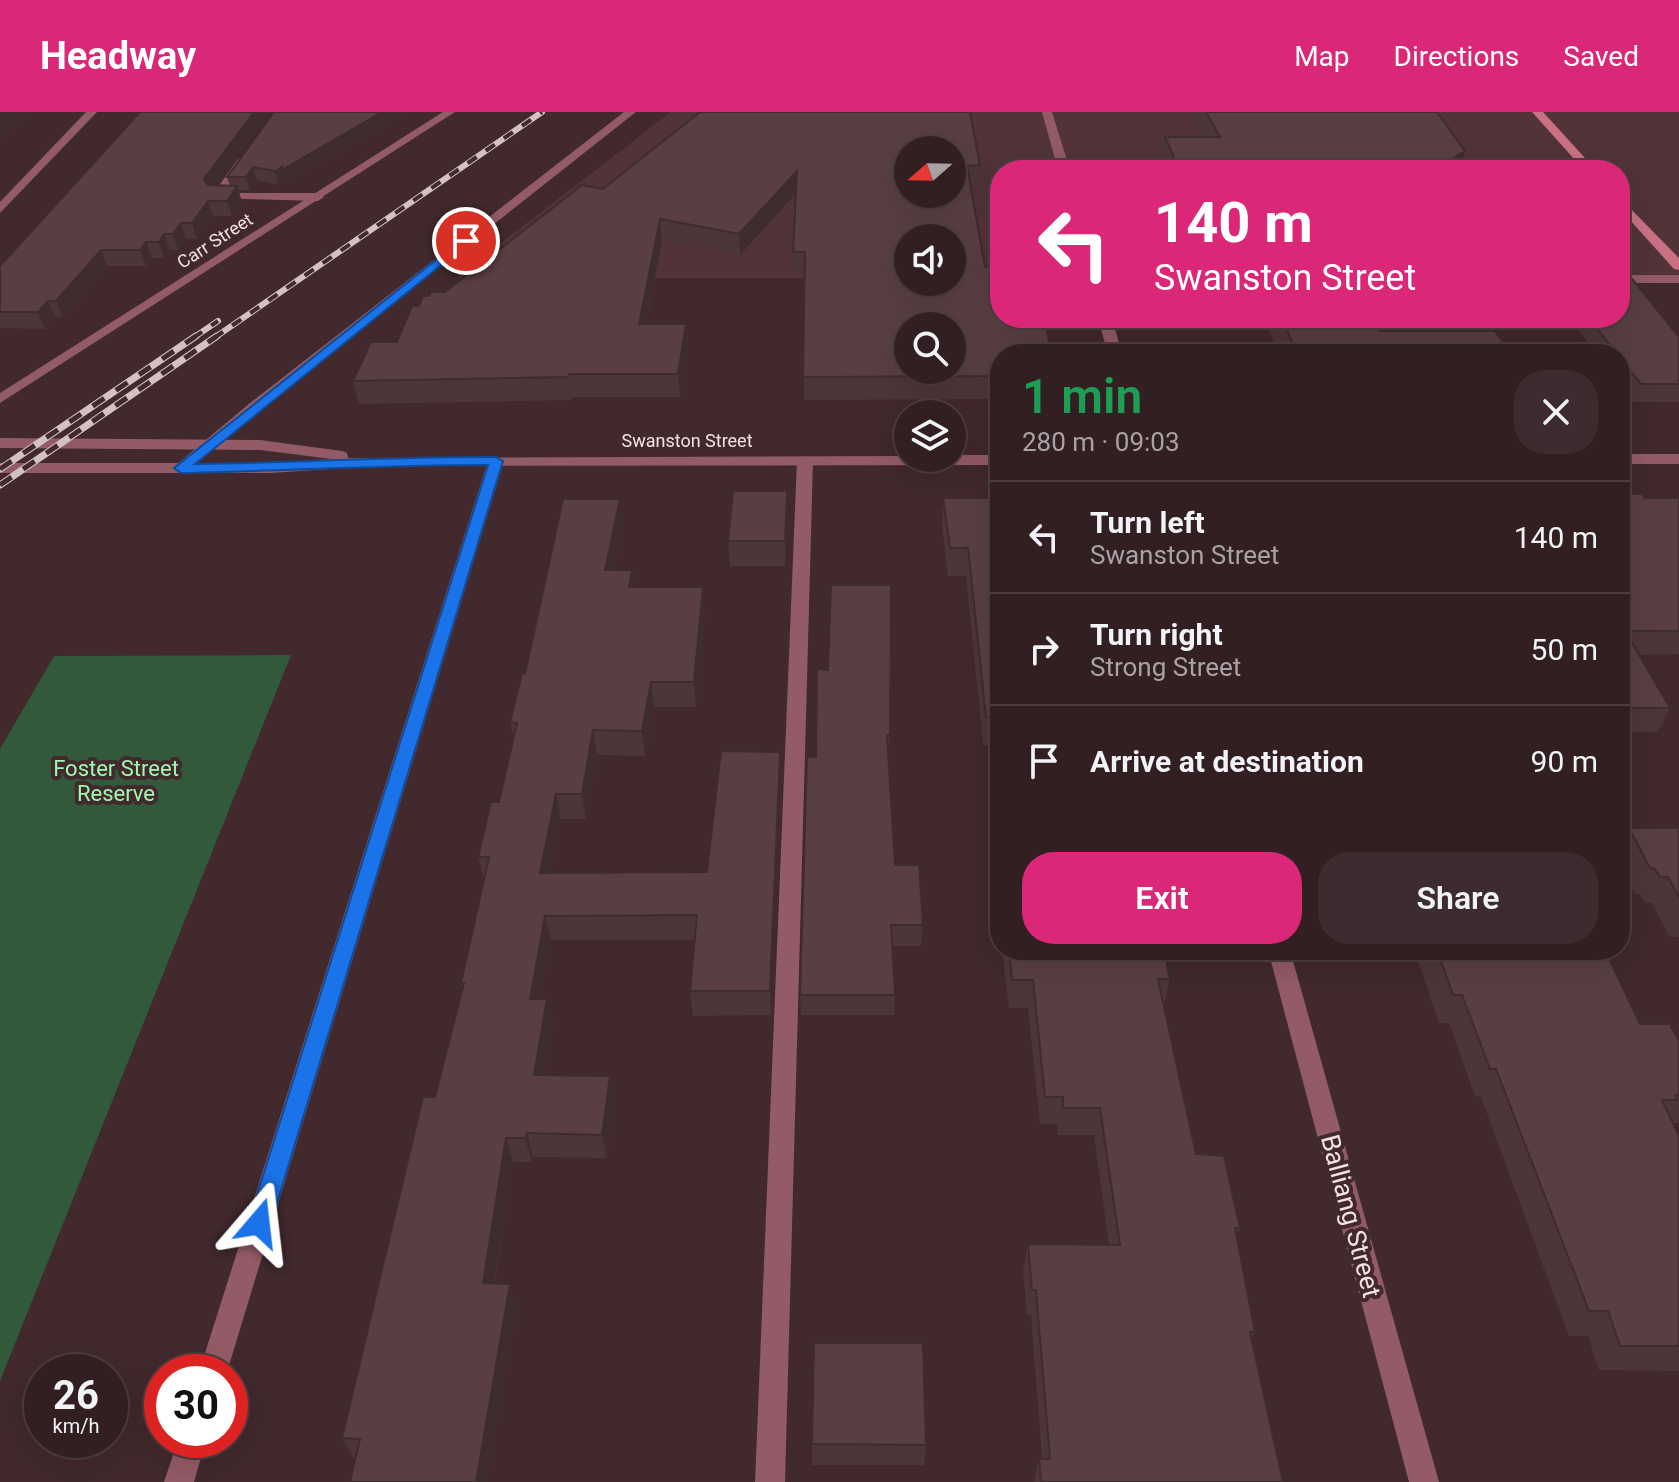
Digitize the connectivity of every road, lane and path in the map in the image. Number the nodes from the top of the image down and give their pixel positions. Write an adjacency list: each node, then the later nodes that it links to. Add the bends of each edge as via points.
1 (92, 112): 10 (street)
2 (450, 112): 9 (street, Carr Street)
3 (631, 112): 17 (street)
4 (1047, 112): 7 (street)
5 (1537, 112): 8 (main road)
6 (251, 148): 9 (street, via 217,196)
7 (1061, 160)
8 (1581, 160)
9 (318, 197): 15 (street, Carr Street)
10 (0, 209)
11 (1630, 213): 12 (main road)
12 (1679, 266)
13 (1630, 279): 14 (street)
14 (1679, 279)
15 (0, 399)
16 (0, 443): 17 (street, Swanston Street)
17 (209, 445): 21 (street, Swanston Street, via 282,446); 25 (street)
18 (1630, 459): 19 (street)
19 (1679, 459)
20 (990, 460): 23 (street, Swanston Street)
21 (374, 461): 22 (street, Swanston Street); 25 (street, Swanston Street)
22 (496, 461): 23 (street, Swanston Street); 27 (street)
23 (805, 461): 30 (street)
24 (0, 468): 25 (street, Swanston Street)
25 (181, 468)
26 (1282, 960): 31 (street, Balliang Street)
27 (219, 1354)
28 (186, 1458): 29 (street)
29 (179, 1482)
30 (770, 1482)
31 (1424, 1482)

